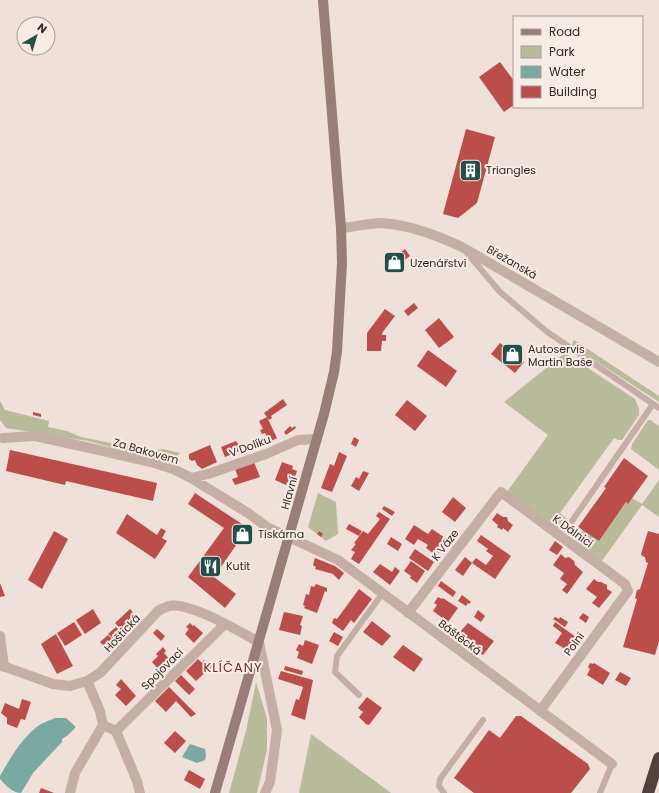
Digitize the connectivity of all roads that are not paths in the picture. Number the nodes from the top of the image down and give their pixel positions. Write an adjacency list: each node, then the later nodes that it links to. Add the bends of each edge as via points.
1 (324, 0): 2 (main road, Hlavní)
2 (341, 228): 3 (street, Břežanská, via 380,223 415,228); 8 (main road, Hlavní, via 342,263 337,352)
3 (462, 247): 4 (street, Břežanská); 5 (lane, via 500,292 546,331)
4 (659, 362)
5 (653, 404): 6 (lane); 11 (lane)
6 (659, 408)
7 (2, 438): 9 (street, Za Bakovem, via 35,436 154,463)
8 (317, 439): 9 (street, V Dolíku, via 298,440 266,454); 12 (main road, Hlavní)
9 (191, 478): 12 (street, Za Bakovem, via 248,513 267,528)
10 (501, 492): 13 (street, K Dálnici, via 625,584); 15 (street, K Váze)
11 (572, 520)
12 (289, 537): 14 (street, Báštěcká, via 338,560); 18 (main road, Hlavní)
13 (628, 592): 22 (street, Polní)
14 (382, 594): 15 (street, Báštěcká); 21 (lane, via 337,656 335,672)
15 (408, 613): 22 (street, Báštěcká)
16 (225, 624): 18 (street, Hoštická); 20 (street, Hoštická, via 185,606 170,606 158,611 100,673); 25 (street, Spojovací)
17 (0, 636): 19 (street)
18 (259, 642): 30 (main road, Hlavní); 31 (street, via 277,730 270,782)
19 (2, 666): 20 (street, Hoštická, via 53,684 70,686)
20 (87, 681): 24 (street)
21 (359, 695)
22 (540, 711): 27 (street, Báštěcká)
23 (483, 720): 32 (lane, via 440,779 438,786)
24 (103, 725): 25 (street); 28 (street, via 74,773)
25 (116, 731): 29 (street)
26 (659, 758): 34 (highway)
27 (612, 764): 33 (lane)
28 (70, 793)
29 (140, 793)
30 (215, 793)
31 (264, 793)
32 (444, 793)
33 (600, 793)
34 (648, 793)

